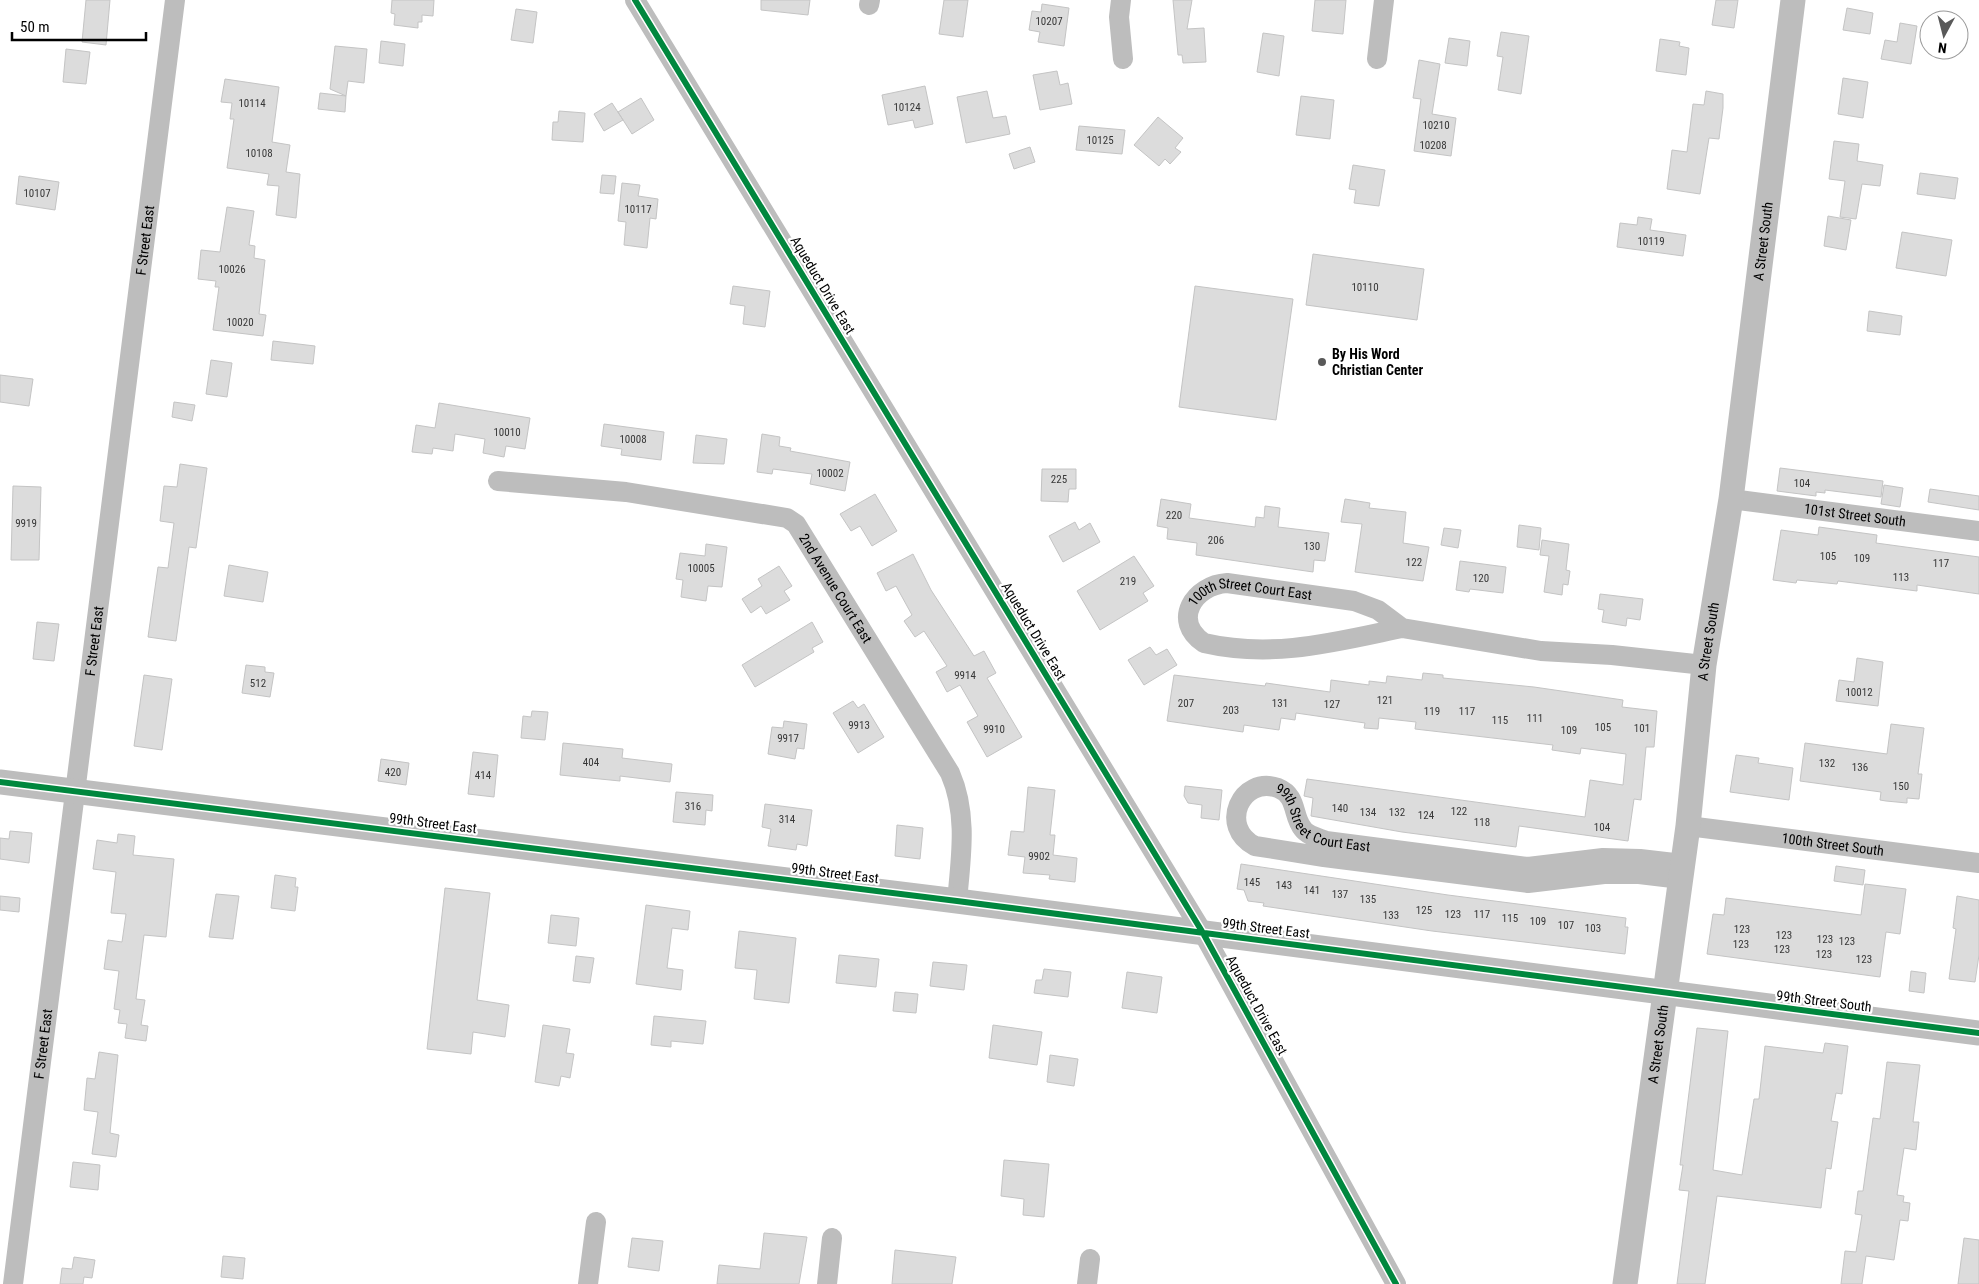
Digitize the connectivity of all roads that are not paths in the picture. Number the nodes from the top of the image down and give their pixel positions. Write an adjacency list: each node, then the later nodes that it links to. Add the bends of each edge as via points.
1 (175, 0): 14 (street, F Street East)
2 (635, 0): 19 (street, Aqueduct Drive East)
3 (1121, 0): 6 (street, via 1119,17)
4 (1384, 0): 7 (street)
5 (1793, 0): 9 (street, A Street South)
6 (1123, 59)
7 (1377, 59)
8 (498, 481): 18 (street, 2nd Avenue Court East, via 626,492 787,518 796,524 957,790 962,841)
9 (1731, 499): 10 (street, 101st Street South); 12 (street, A Street South)
10 (1979, 531)
11 (1402, 628): 11 (street, 100th Street Court East, via 1308,648 1272,650 1204,643 1196,638 1188,620 1193,599 1203,589 1227,583 1354,601 1378,610); 12 (street, 100th Street Court East, via 1541,651)
12 (1704, 665): 15 (street, A Street South)
13 (0, 782): 14 (street, 99th Street East)
14 (77, 792): 18 (street, 99th Street East); 25 (street, F Street East, via 52,960)
15 (1688, 826): 16 (street, 100th Street South); 17 (street, A Street South)
16 (1979, 863)
17 (1682, 872): 17 (street, 99th Street Court East, via 1640,858 1603,858 1528,867 1326,841 1301,828 1291,798 1278,788 1261,787 1246,794 1240,801 1236,816 1238,830 1255,846 1528,883 1604,874); 20 (street, A Street South)
18 (957, 901): 19 (street, 99th Street East)
19 (1203, 933): 20 (street, 99th Street East); 29 (street, Aqueduct Drive East)
20 (1665, 994): 21 (street, 99th Street South); 30 (street, A Street South)
21 (1979, 1033)
22 (596, 1222): 26 (street)
23 (832, 1238): 27 (street)
24 (1090, 1259): 28 (street)
25 (12, 1284)
26 (588, 1284)
27 (827, 1284)
28 (1087, 1284)
29 (1396, 1284)
30 (1625, 1284)

